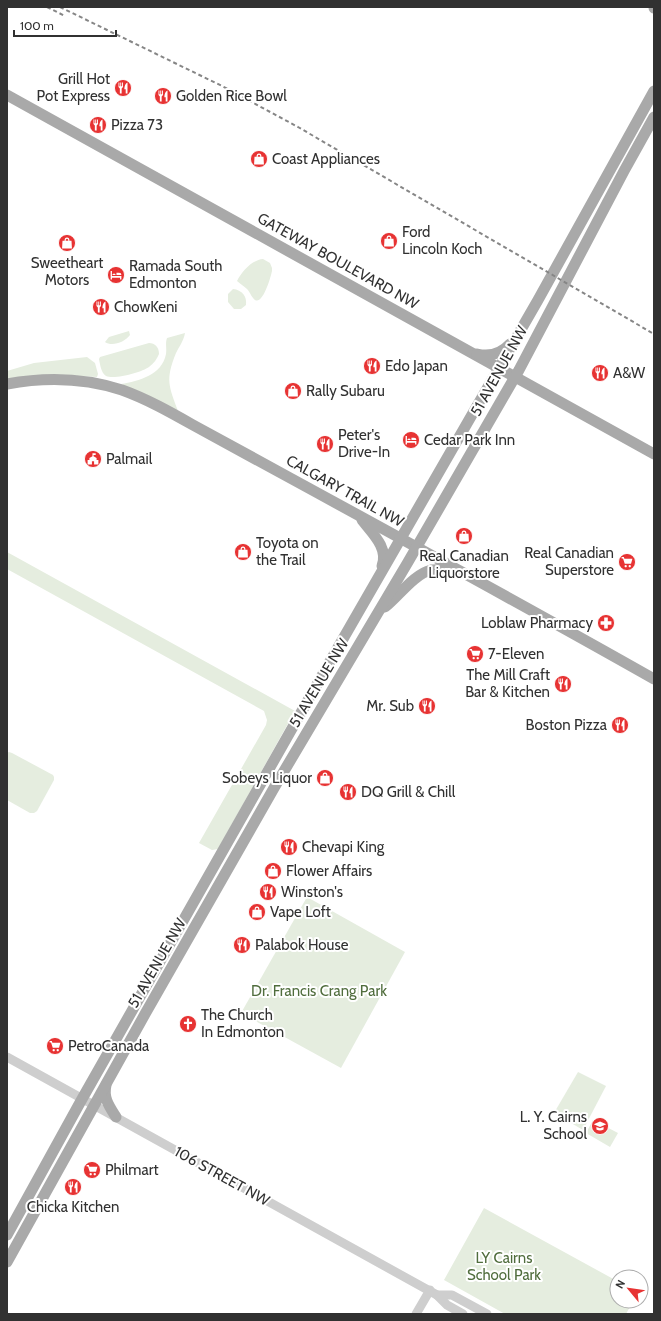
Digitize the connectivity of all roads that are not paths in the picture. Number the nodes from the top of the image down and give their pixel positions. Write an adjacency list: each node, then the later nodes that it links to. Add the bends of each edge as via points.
1 (654, 91): 4 (main road, 51 AVENUE NW)
2 (7, 95): 5 (main road, GATEWAY BOULEVARD NW)
3 (654, 118): 6 (main road, 51 AVENUE NW)
4 (521, 328): 5 (main road, via 509,345 498,353 484,356); 6 (main road, via 520,350); 7 (main road, 51 AVENUE NW)
5 (472, 353): 7 (main road, GATEWAY BOULEVARD NW)
6 (525, 358): 8 (main road, 51 AVENUE NW)
7 (499, 368): 8 (main road, GATEWAY BOULEVARD NW); 12 (main road, 51 AVENUE NW)
8 (515, 377): 10 (main road, GATEWAY BOULEVARD NW); 13 (main road, 51 AVENUE NW)
9 (7, 384): 11 (main road, CALGARY TRAIL NW, via 44,380 82,381 130,393 183,419)
10 (654, 454)
11 (360, 516): 12 (main road, CALGARY TRAIL NW); 15 (main road, via 383,550 384,562)
12 (400, 538): 13 (main road, CALGARY TRAIL NW); 15 (main road, 51 AVENUE NW)
13 (416, 547): 14 (main road, CALGARY TRAIL NW); 16 (main road, 51 AVENUE NW)
14 (459, 571): 16 (main road, via 434,570 423,574); 17 (main road, CALGARY TRAIL NW)
15 (378, 578): 20 (main road, 51 AVENUE NW)
16 (378, 614): 19 (main road, 51 AVENUE NW, via 274,788)
17 (654, 679)
18 (7, 1057): 20 (street, 106 STREET NW)
19 (106, 1082): 21 (main road, 51 AVENUE NW); 22 (main road, via 105,1099)
20 (82, 1099): 21 (street, 106 STREET NW); 23 (main road, 51 AVENUE NW)
21 (93, 1105): 22 (street, 106 STREET NW); 24 (main road, 51 AVENUE NW)
22 (116, 1117): 25 (street, 106 STREET NW)
23 (7, 1235)
24 (7, 1262)
25 (433, 1293): 26 (street); 27 (street, 106 STREET NW); 28 (street, 106 STREET NW, via 452,1295)
26 (416, 1314)
27 (463, 1314)
28 (487, 1314)

